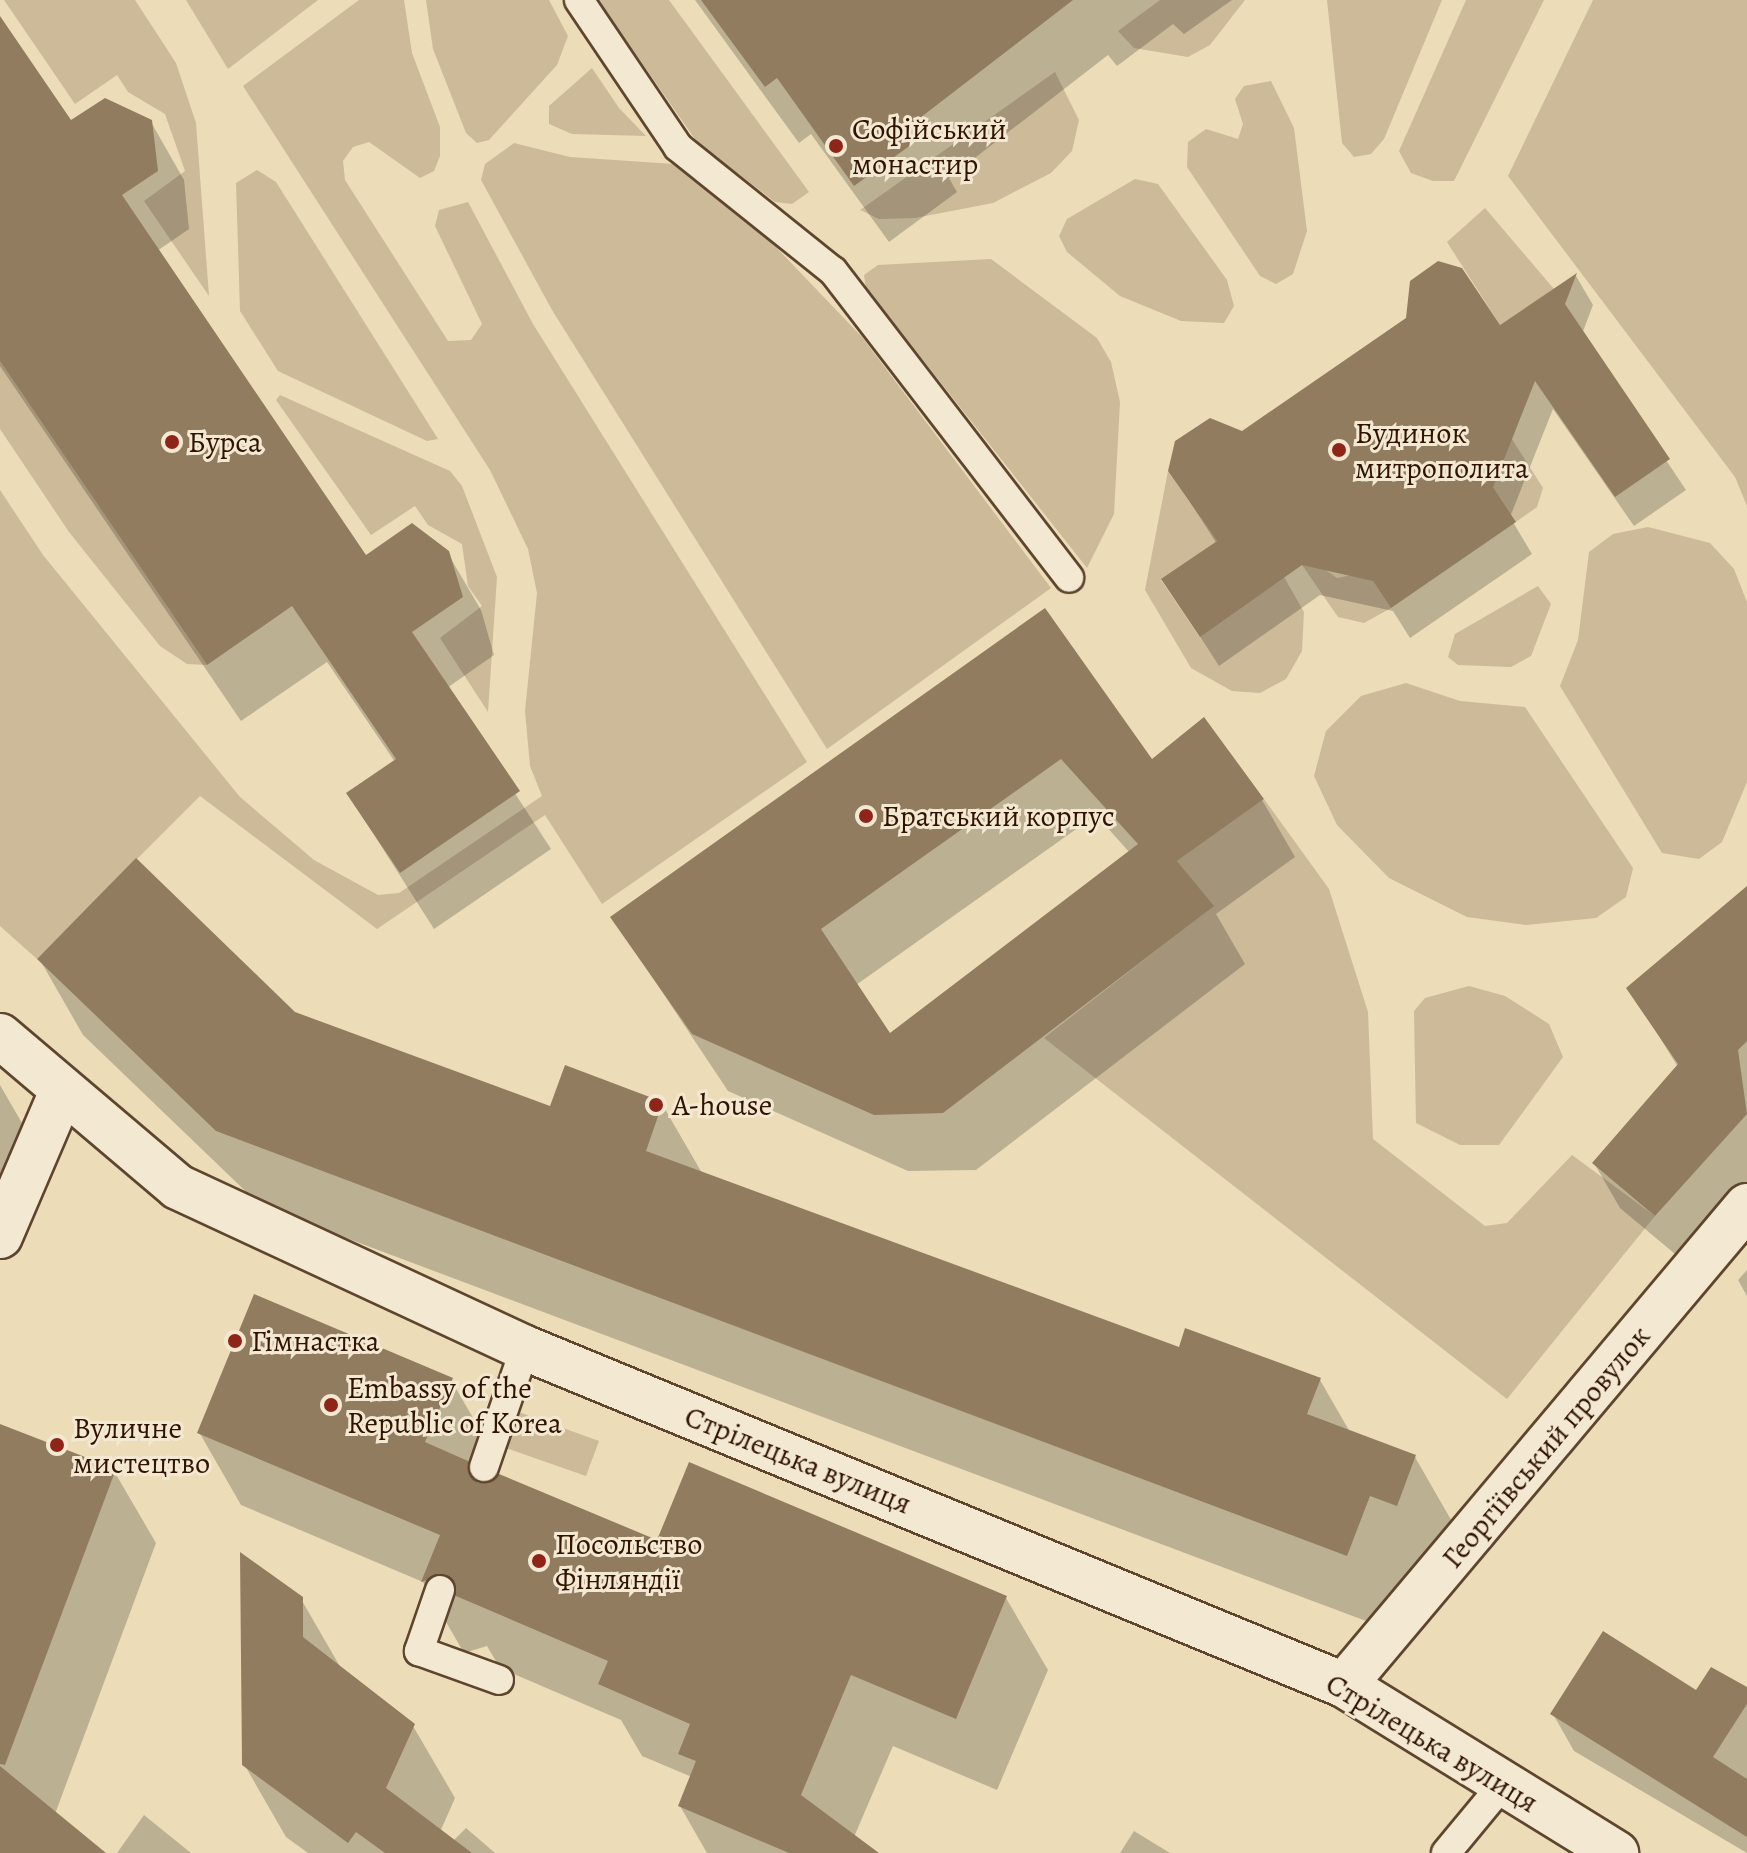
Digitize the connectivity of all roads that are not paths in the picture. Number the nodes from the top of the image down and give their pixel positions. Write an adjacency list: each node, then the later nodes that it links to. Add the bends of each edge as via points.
1 (579, 0): 2 (lane, via 678,147 833,271)
2 (1069, 578)
3 (0, 1036): 4 (street, Стрілецька вулиця)
4 (61, 1094): 6 (street); 7 (street, Стрілецька вулиця, via 178,1187)
5 (1747, 1206): 11 (street, Георгіївський провулок)
6 (0, 1236)
7 (525, 1348): 8 (lane); 11 (street, Стрілецька вулиця)
8 (484, 1467)
9 (440, 1590): 10 (lane, via 419,1651)
10 (499, 1680)
11 (1344, 1685): 12 (street, Стрілецька вулиця)
12 (1503, 1784): 13 (lane); 14 (street, Стрілецька вулиця)
13 (1446, 1853)
14 (1616, 1853)

